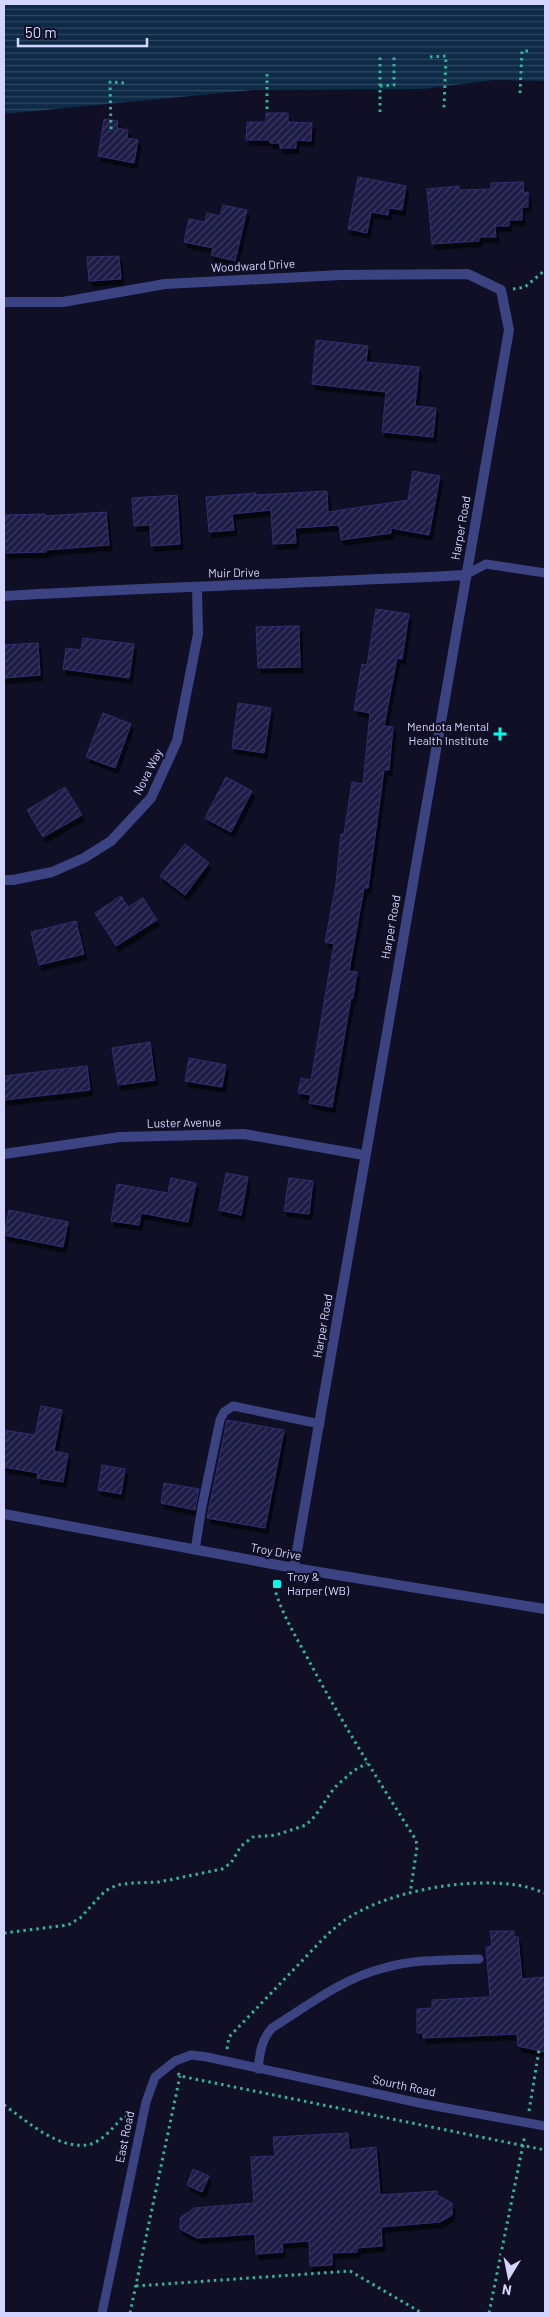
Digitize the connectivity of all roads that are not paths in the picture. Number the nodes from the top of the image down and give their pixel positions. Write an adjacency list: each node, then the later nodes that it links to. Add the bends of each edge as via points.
1 (501, 290): 2 (street, Woodward Drive, via 468,274 341,275 164,284 63,302); 4 (street, Harper Road, via 509,330)
2 (4, 302)
3 (545, 573): 4 (lane, via 486,564)
4 (465, 575): 5 (street, Muir Drive); 9 (street, Harper Road)
5 (197, 587): 6 (street, Muir Drive); 7 (street, Nova Way, via 198,634 177,741 151,798 111,841 84,858 52,872)
6 (4, 596)
7 (4, 880)
8 (4, 1154): 9 (street, Luster Avenue, via 120,1137 244,1134)
9 (364, 1155): 10 (street, Harper Road)
10 (320, 1424): 12 (lane, via 233,1406 224,1412); 13 (street, Harper Road)
11 (4, 1514): 12 (street, Troy Drive)
12 (195, 1550): 13 (street, Troy Drive)
13 (294, 1568): 14 (street, Troy Drive)
14 (545, 1609)
15 (479, 1959): 16 (lane, via 406,1963 383,1968 344,1984 272,2028 260,2047)
16 (258, 2069): 17 (lane, Sourth Road); 18 (lane, East Road, via 191,2055 175,2061 155,2077 141,2120)
17 (545, 2126)
18 (102, 2313)

